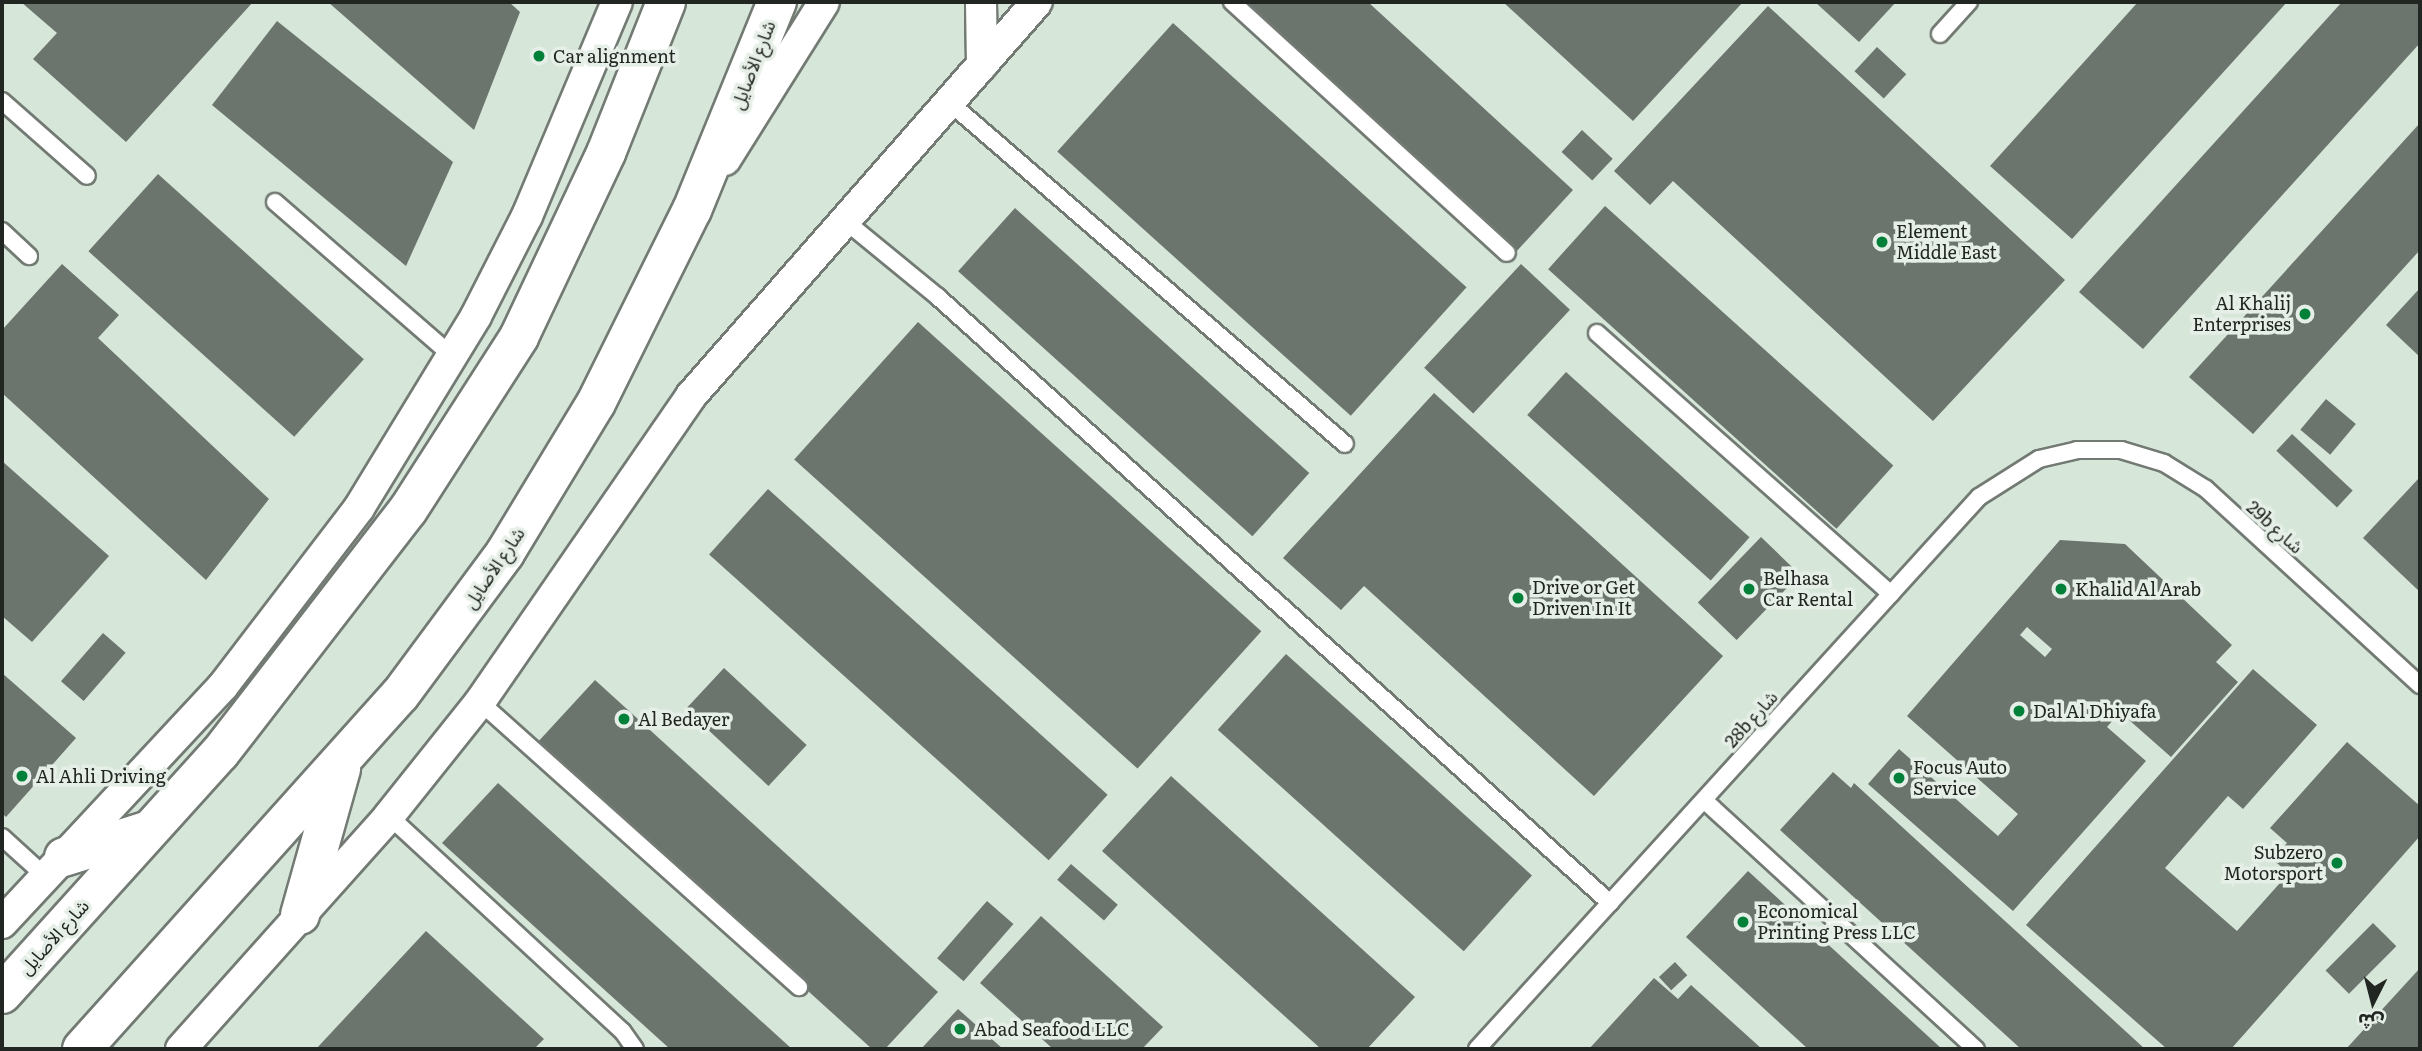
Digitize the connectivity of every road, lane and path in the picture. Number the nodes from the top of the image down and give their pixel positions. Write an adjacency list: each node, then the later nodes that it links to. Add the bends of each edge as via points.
1 (617, 2): 21 (street, via 527,216)
2 (666, 2): 30 (main road, شارع الأصايل, via 564,245 519,337 465,424 309,644)
3 (777, 2): 15 (main road, شارع الأصايل)
4 (824, 2): 15 (street, via 799,49)
5 (981, 2): 10 (street)
6 (1037, 2): 10 (street)
7 (1232, 2): 18 (lane)
8 (1969, 2): 9 (lane)
9 (1940, 34)
10 (982, 65): 12 (street)
11 (2, 101): 13 (lane)
12 (949, 102): 16 (street); 22 (lane)
13 (87, 176)
14 (275, 202): 21 (lane)
15 (692, 210): 27 (main road, شارع الأصايل, via 552,479 454,625)
16 (844, 220): 26 (street, via 691,396); 33 (lane, via 939,297)
17 (2, 231): 19 (lane)
18 (1507, 253)
19 (29, 256)
20 (1597, 333): 24 (lane)
21 (453, 357): 32 (street, via 359,508 293,599 223,686)
22 (1345, 444)
23 (2077, 450): 24 (lane, 28b شارع, via 2039,459 2004,478); 25 (lane, 29b شارع, via 2121,450 2164,463 2206,489)
24 (1891, 594): 28 (lane, 28b شارع)
25 (2420, 685)
26 (480, 702): 29 (street); 36 (lane)
27 (343, 761): 34 (main road); 38 (main road, شارع الأصايل)
28 (1704, 800): 33 (lane, 28b شارع); 42 (lane)
29 (389, 816): 34 (street); 40 (lane, via 623,1032)
30 (151, 830): 32 (main road); 37 (main road, شارع الأصايل)
31 (2, 837): 32 (lane)
32 (55, 867): 35 (street)
33 (1610, 903): 41 (lane, 28b شارع)
34 (300, 915): 39 (street)
35 (2, 923)
36 (799, 987)
37 (2, 994)
38 (82, 1049)
39 (181, 1049)
40 (635, 1049)
41 (1477, 1049)
42 (1976, 1049)

